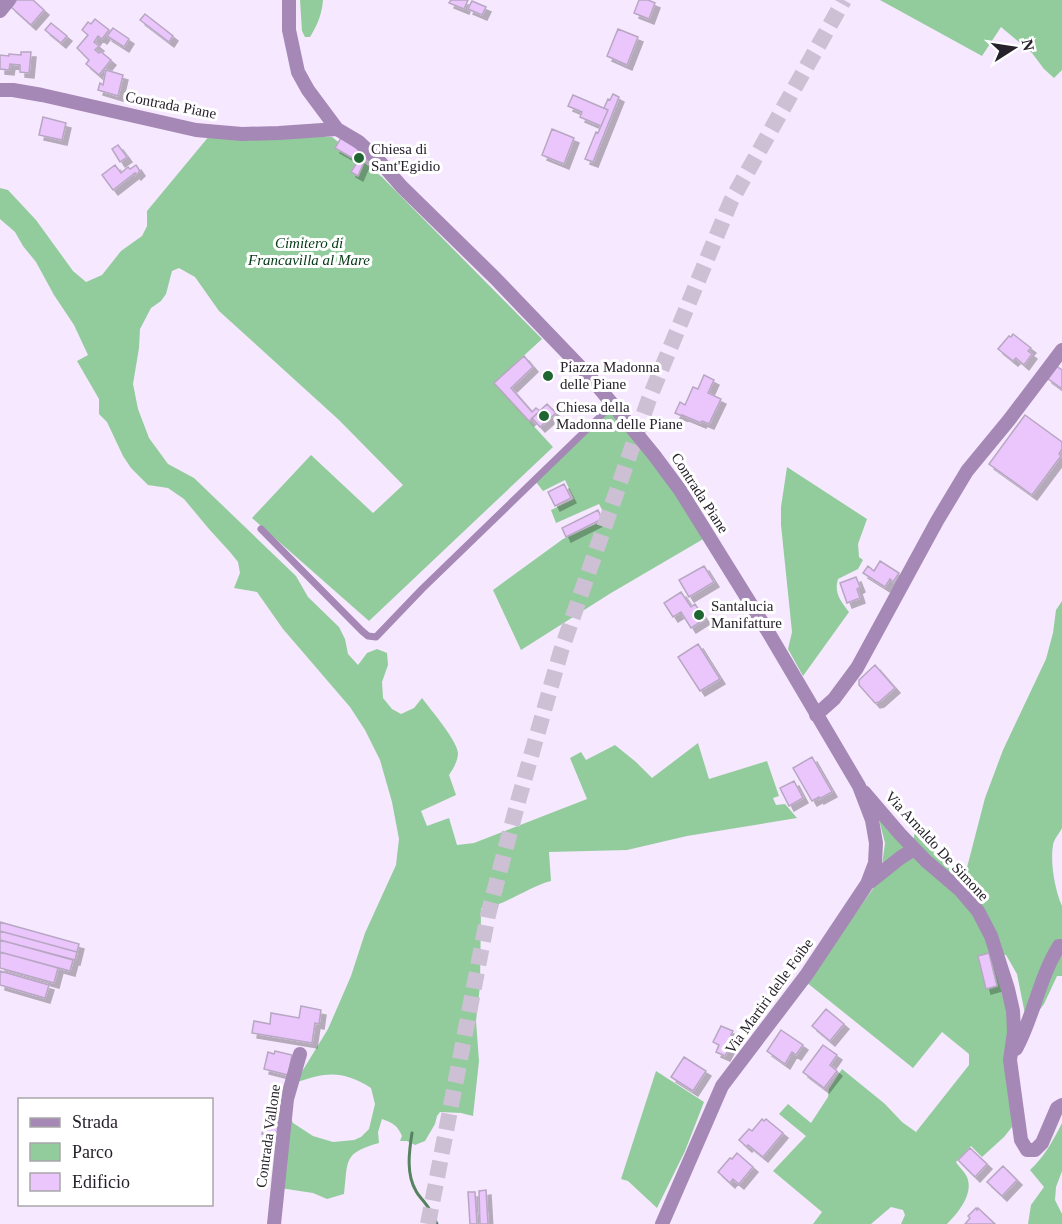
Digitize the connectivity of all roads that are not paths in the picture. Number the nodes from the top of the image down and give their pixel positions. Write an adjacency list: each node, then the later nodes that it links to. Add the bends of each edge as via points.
1 (9, 0): 3 (street)
2 (289, 0): 5 (street, Contrada Piane, via 289,30 298,72)
3 (0, 11)
4 (0, 90): 5 (street, Contrada Piane, via 42,95 196,130 242,134)
5 (337, 129): 7 (street, Contrada Piane, via 359,142 381,163 546,330)
6 (1062, 350): 9 (street, via 967,471 857,668 834,699)
7 (612, 405): 8 (lane, via 376,637 362,631); 9 (street, Contrada Piane, via 680,490)
8 (261, 529)
9 (816, 714): 10 (street, Contrada Piane)
10 (859, 786): 11 (street, Via Arnaldo De Simone); 12 (street, Via Martiri delle Foibe, via 876,843 875,863)
11 (914, 849): 12 (street); 15 (street, Via Arnaldo De Simone, via 960,890 978,911 991,936 1013,1011)
12 (867, 884): 18 (street, Via Martiri delle Foibe, via 807,974 722,1086)
13 (1062, 946): 15 (street, via 1044,973)
14 (300, 1054): 17 (street, Contrada Vallone, via 287,1099)
15 (1010, 1060): 16 (street, Via Arnaldo De Simone, via 1021,1140 1028,1150 1035,1150 1042,1143 1057,1108)
16 (1062, 1106)
17 (274, 1224)
18 (662, 1224)

